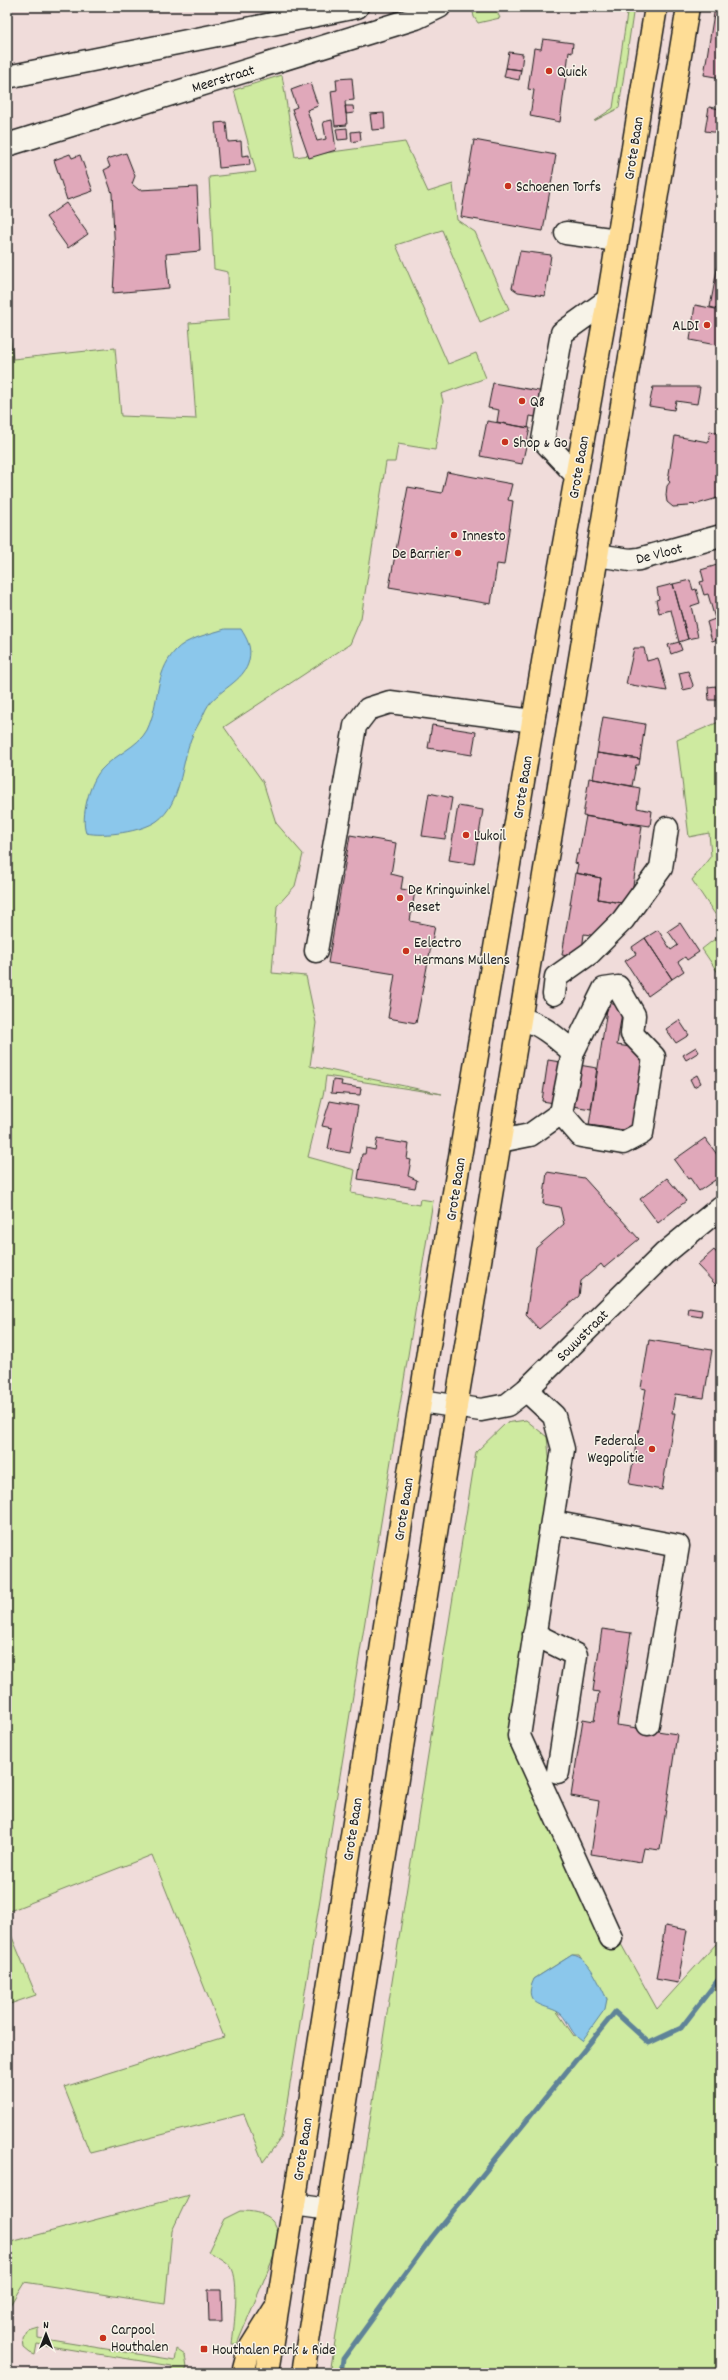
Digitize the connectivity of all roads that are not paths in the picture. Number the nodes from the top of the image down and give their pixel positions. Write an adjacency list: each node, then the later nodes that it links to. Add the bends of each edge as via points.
1 (357, 7): 5 (street)
2 (656, 7): 8 (main road, Grote Baan)
3 (688, 7): 12 (main road, Grote Baan)
4 (436, 8): 6 (street, Meerstraat, via 416,18)
5 (7, 77)
6 (7, 145)
7 (566, 233): 8 (street)
8 (617, 240): 9 (main road, Grote Baan)
9 (608, 300): 10 (main road, Grote Baan); 10 (street, via 562,333 543,440)
10 (576, 475): 13 (main road, Grote Baan)
11 (721, 536): 12 (street, De Vloot, via 638,559)
12 (596, 555): 16 (main road, Grote Baan)
13 (533, 721): 15 (street, via 390,702 368,709 355,726); 22 (main road, Grote Baan)
14 (667, 828): 16 (street, via 661,868 608,937 584,958 556,977 562,988)
15 (316, 951)
16 (522, 1009): 17 (street, via 531,1021); 19 (main road, Grote Baan)
17 (573, 1052): 18 (street); 18 (street, via 604,989 618,987 634,1014 632,1034 654,1057 642,1133 623,1143 581,1136)
18 (561, 1113): 19 (street, via 530,1135)
19 (500, 1142): 23 (main road, Grote Baan)
20 (721, 1207): 21 (street, Souwstraat, via 664,1254)
21 (526, 1390): 23 (street, Souwstraat, via 507,1405 481,1410); 24 (street, via 554,1416 563,1449)
22 (421, 1401): 23 (street, Souwstraat); 29 (main road, Grote Baan, via 328,1975)
23 (456, 1406): 30 (main road, Grote Baan)
24 (552, 1522): 25 (street); 26 (street, via 678,1546)
25 (534, 1634): 27 (street, via 576,1655); 28 (street, via 519,1736)
26 (648, 1724)
27 (558, 1772)
28 (611, 1938)
29 (294, 2204): 30 (street); 31 (main road, Grote Baan)
30 (329, 2209): 34 (main road, Grote Baan)
31 (278, 2304): 32 (main road, via 254,2340); 33 (main road, Grote Baan)
32 (243, 2373)
33 (267, 2373)
34 (303, 2373)

